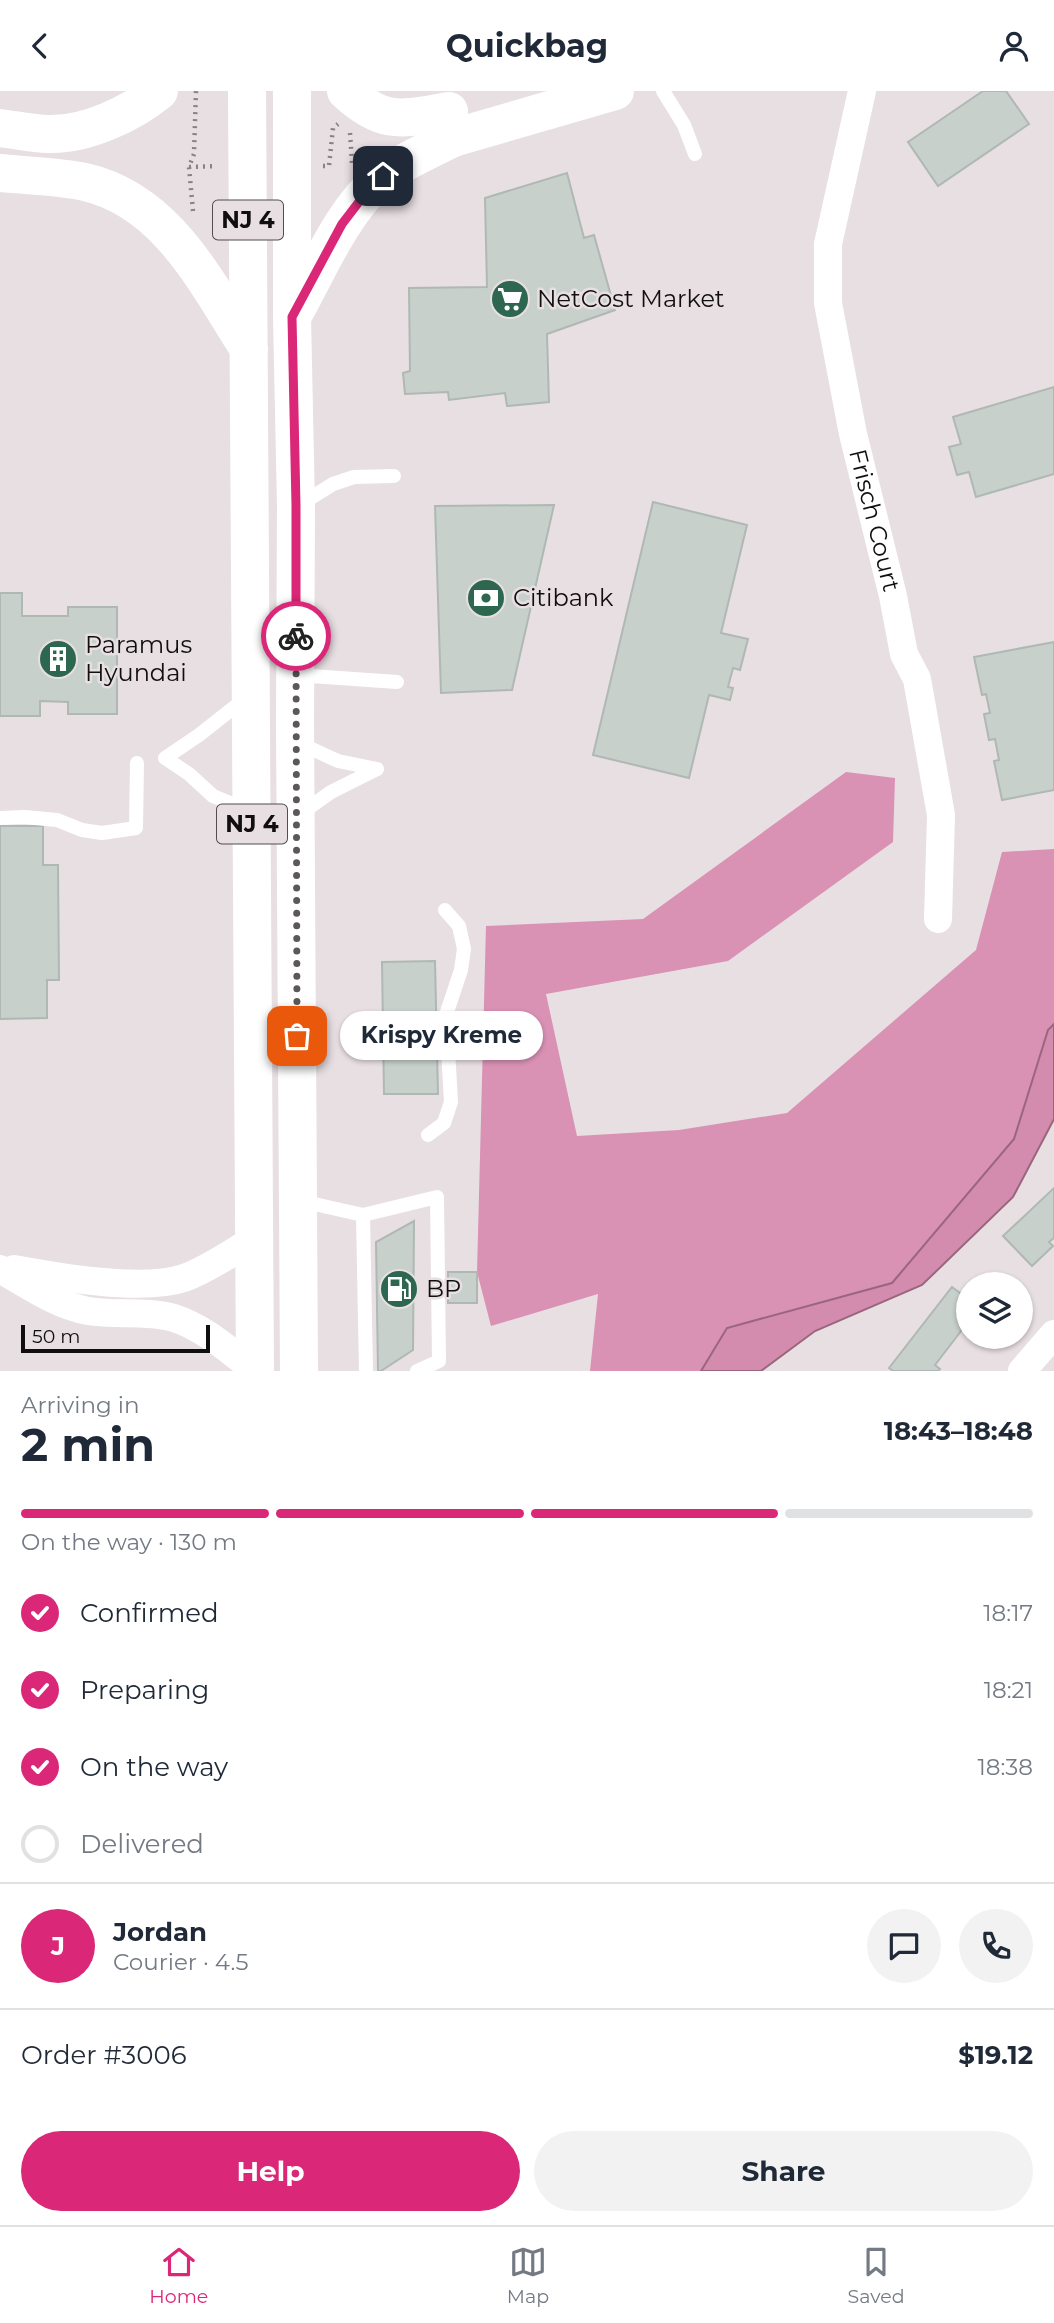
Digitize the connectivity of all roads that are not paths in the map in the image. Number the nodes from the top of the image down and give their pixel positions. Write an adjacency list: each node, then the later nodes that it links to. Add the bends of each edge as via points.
1 (159, 91): 12 (main road, via 129,111 74,131 50,134)
2 (247, 91): 16 (main road, NJ 4)
3 (292, 91): 15 (main road, NJ 4)
4 (520, 91): 11 (main road)
5 (663, 91): 13 (lane, via 684,125)
6 (839, 91): 10 (street)
7 (862, 91): 10 (street, Frisch Court)
8 (594, 93): 11 (main road)
9 (348, 110): 11 (main road)
10 (856, 121): 28 (street, Frisch Court, via 828,243 828,303 904,654 920,693 941,815)
11 (451, 124): 15 (main road, via 365,194 342,224)
12 (0, 128)
13 (695, 155)
14 (0, 173): 16 (main road, via 85,182 122,195 153,216 180,243)
15 (292, 317): 18 (main road, NJ 4)
16 (249, 350): 21 (main road, NJ 4)
17 (394, 476): 18 (lane, via 354,477)
18 (296, 506): 19 (main road, NJ 4)
19 (295, 674): 20 (lane); 22 (main road, NJ 4)
20 (397, 682)
21 (250, 694): 24 (main road, NJ 4); 24 (lane, via 164,758 213,796)
22 (296, 741): 25 (main road, NJ 4); 25 (lane, via 338,761 377,769 331,792)
23 (137, 763): 26 (lane, via 136,828 102,833 57,820)
24 (252, 812): 32 (main road, NJ 4)
25 (296, 817): 30 (main road, NJ 4)
26 (0, 818)
27 (446, 910): 29 (lane, via 459,926 464,949 446,1015 451,1102 444,1123)
28 (938, 919)
29 (428, 1135)
30 (298, 1200): 31 (lane); 36 (main road, NJ 4)
31 (363, 1215): 37 (lane); 38 (lane, via 436,1198 439,1361)
32 (255, 1239): 33 (street, via 183,1278 156,1283 71,1279); 35 (main road, NJ 4)
33 (0, 1268): 35 (street, via 59,1302 86,1310 148,1314 200,1329)
34 (1054, 1334): 39 (street)
35 (255, 1371)
36 (299, 1371)
37 (366, 1371)
38 (417, 1371)
39 (1022, 1371)

